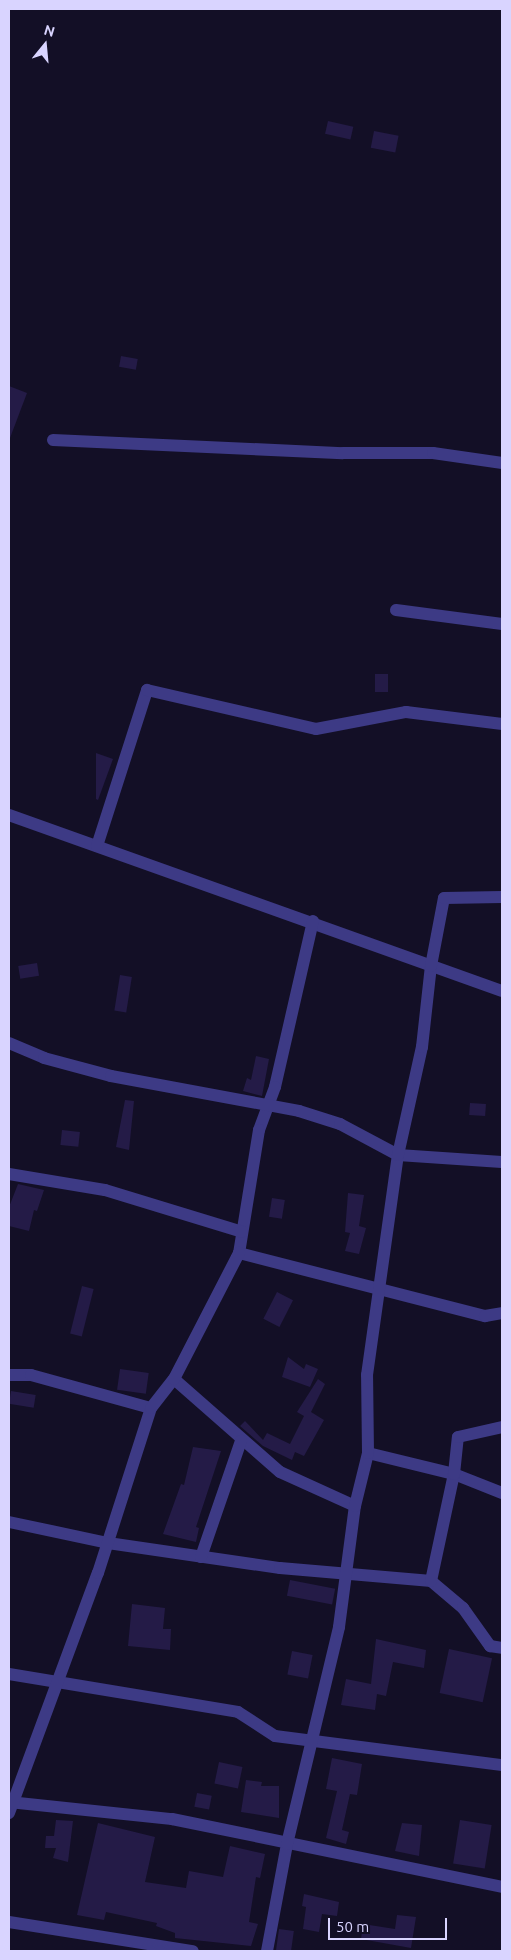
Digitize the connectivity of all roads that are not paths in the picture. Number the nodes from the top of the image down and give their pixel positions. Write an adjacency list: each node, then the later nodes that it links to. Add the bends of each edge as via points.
1 (54, 440): 2 (street, via 343,453 433,453)
2 (502, 464)
3 (396, 610): 4 (street)
4 (502, 624)
5 (502, 724): 7 (street, via 406,712 316,729 147,690)
6 (9, 815): 7 (street)
7 (97, 846): 9 (street)
8 (502, 896): 10 (street, via 444,898)
9 (313, 921): 10 (street); 13 (street)
10 (431, 966): 11 (street); 14 (street, via 422,1047)
11 (502, 991)
12 (9, 1043): 13 (street, via 86,1070)
13 (267, 1106): 14 (street, via 299,1111 340,1124); 17 (street, via 259,1130)
14 (398, 1155): 15 (street); 19 (street)
15 (502, 1162)
16 (9, 1174): 17 (street, via 105,1190)
17 (242, 1232): 18 (street)
18 (239, 1253): 19 (street); 22 (street)
19 (380, 1288): 20 (street, via 485,1316); 26 (street, via 367,1375)
20 (502, 1313)
21 (9, 1375): 23 (street, via 31,1375)
22 (174, 1379): 23 (street); 25 (street)
23 (151, 1408): 31 (street)
24 (502, 1427): 27 (street, via 458,1437)
25 (241, 1441): 29 (street, via 280,1472); 32 (street)
26 (368, 1453): 27 (street); 29 (street)
27 (454, 1474): 28 (street); 34 (street)
28 (502, 1493)
29 (355, 1506): 33 (street)
30 (9, 1522): 31 (street)
31 (108, 1543): 32 (street); 37 (street)
32 (201, 1557): 33 (street)
33 (347, 1574): 34 (street); 38 (street, via 339,1627)
34 (431, 1581): 35 (street, via 463,1608 490,1646)
35 (502, 1648)
36 (9, 1674): 37 (street)
37 (57, 1680): 38 (street, via 177,1704 238,1712 275,1736); 40 (street)
38 (312, 1740): 39 (street); 41 (street)
39 (502, 1765)
40 (10, 1806): 41 (street, via 172,1819)
41 (287, 1844): 42 (street); 45 (street)
42 (502, 1887)
43 (9, 1922): 44 (street)
44 (193, 1951)
45 (267, 1951)

